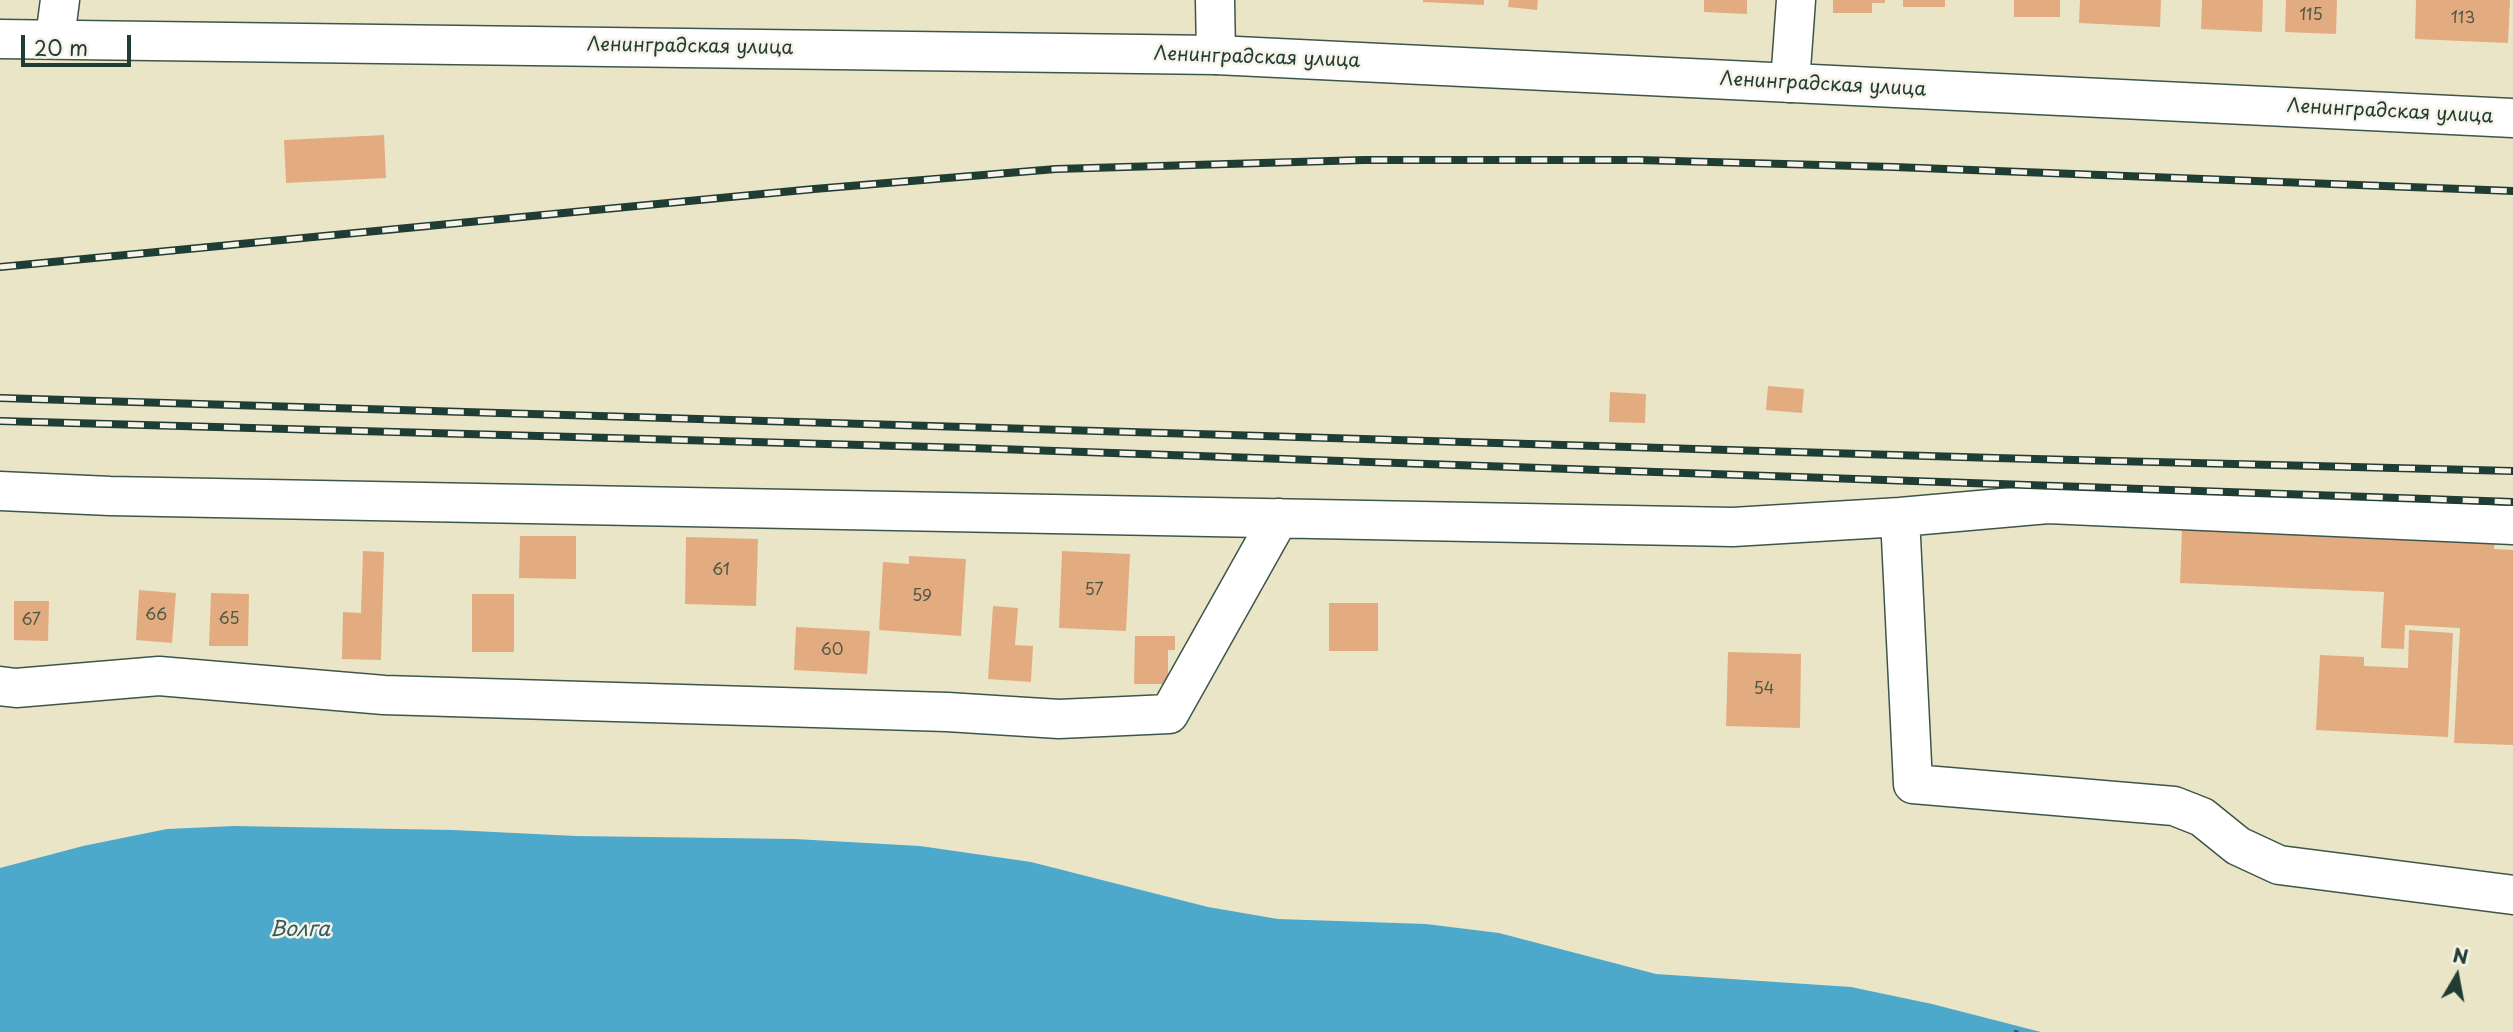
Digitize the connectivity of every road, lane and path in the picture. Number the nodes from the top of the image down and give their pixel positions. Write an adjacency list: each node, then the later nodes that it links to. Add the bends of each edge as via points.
1 (60, 0): 4 (street)
2 (1215, 0): 6 (street)
3 (1796, 0): 7 (street)
4 (55, 38): 5 (street, Ленинградская улица); 6 (street, Ленинградская улица)
5 (0, 39)
6 (1216, 55): 7 (street, Ленинградская улица)
7 (1790, 83): 8 (street, Ленинградская улица)
8 (2513, 118)
9 (0, 491): 11 (street)
10 (1900, 517): 11 (street, via 1733,527); 12 (street, via 2048,504); 14 (street, via 1913,784 2174,806 2202,817 2238,846 2279,865)
11 (1279, 518): 13 (street, via 1169,714 1059,719 384,695 159,676)
12 (2513, 525)
13 (0, 686)
14 (2513, 895)

